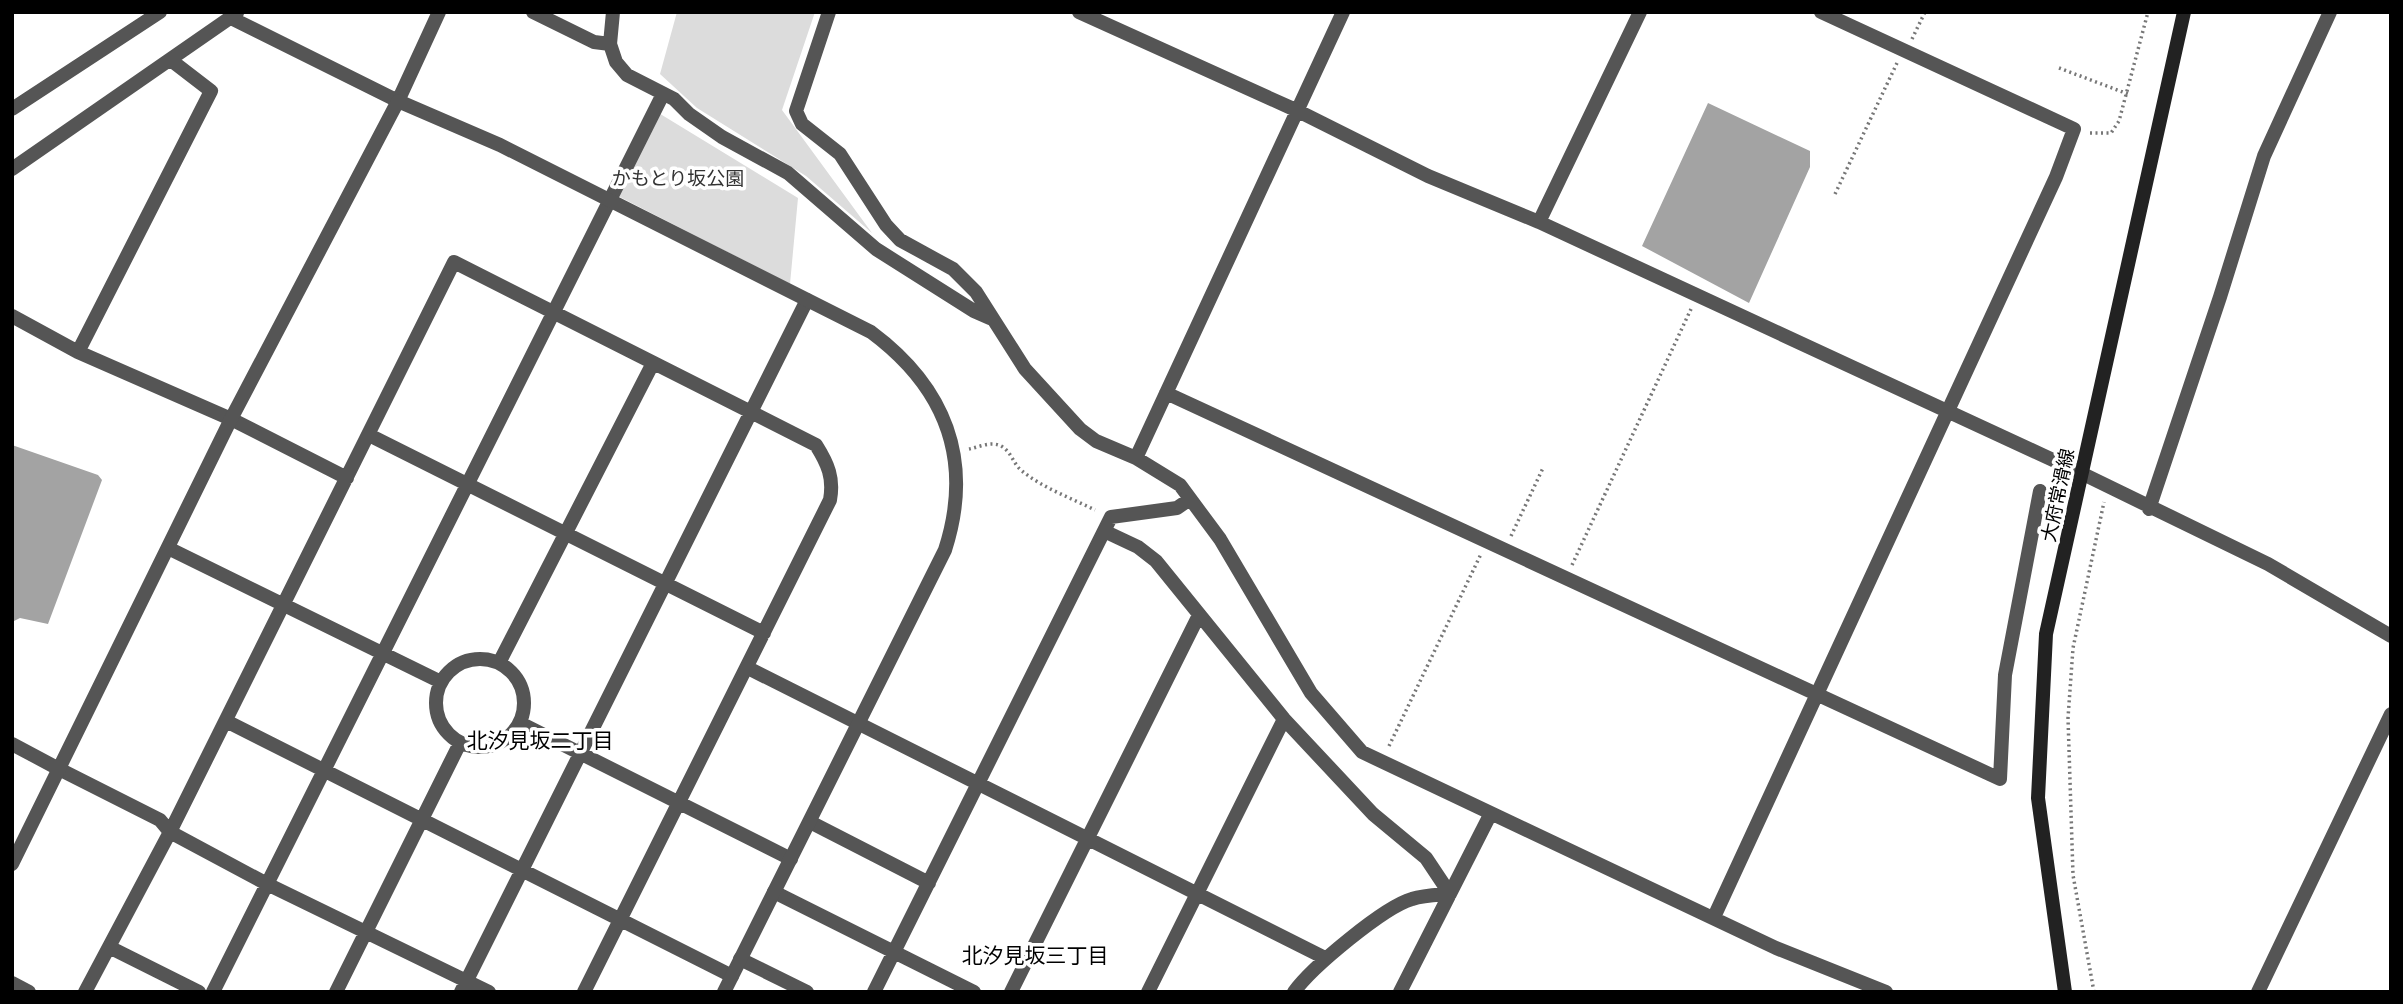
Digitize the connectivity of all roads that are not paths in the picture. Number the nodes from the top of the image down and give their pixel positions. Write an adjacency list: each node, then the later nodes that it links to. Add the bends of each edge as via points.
1 (160, 12): 17 (street)
2 (439, 12): 16 (street)
3 (533, 12): 13 (street, via 594,42)
4 (613, 12): 13 (street)
5 (829, 12): 25 (street, via 797,117 840,154 900,240 953,269 976,292)
6 (1079, 12): 18 (street)
7 (1343, 12): 18 (street)
8 (1640, 12): 21 (street)
9 (1821, 12): 29 (street, via 2074,129)
10 (2184, 12): 34 (main road, 大府常滑線)
11 (2330, 12): 39 (street, via 2263,156)
12 (235, 15): 14 (street); 16 (street)
13 (610, 44): 15 (street, via 627,75)
14 (172, 61): 19 (street); 26 (street, via 211,91)
15 (663, 93): 20 (street); 25 (street, via 722,137 788,173 877,249)
16 (398, 101): 20 (street, via 500,145); 31 (street)
17 (12, 109)
18 (1297, 111): 21 (street, via 1428,176); 28 (street)
19 (12, 169)
20 (610, 202): 22 (street); 23 (street)
21 (1539, 222): 29 (street)
22 (807, 300): 30 (street); 57 (street, via 871,332 897,351 932,394 953,452 956,498 944,550)
23 (553, 312): 27 (street); 32 (street, via 454,262); 36 (street)
24 (12, 316): 26 (street)
25 (990, 318): 33 (street, via 1026,369 1080,429)
26 (79, 352): 31 (street)
27 (653, 363): 30 (street); 41 (street)
28 (1166, 393): 33 (street); 52 (street)
29 (1946, 411): 34 (street); 52 (street)
30 (752, 412): 43 (street); 46 (street, via 816,445 833,485 830,500)
31 (232, 419): 35 (street); 42 (street)
32 (369, 435): 35 (street); 36 (street)
33 (1136, 458): 38 (street, via 1180,485)
34 (2081, 473): 39 (street); 104 (main road, 大府常滑線, via 2046,634 2038,798)
35 (348, 478): 44 (street)
36 (468, 483): 41 (street); 48 (street)
37 (2040, 491): 52 (street, via 2005,675 2000,779)
38 (1189, 499): 40 (street, via 1177,509); 65 (street, via 1220,539 1311,693 1362,752)
39 (2149, 509): 47 (street, via 2267,564)
40 (1107, 524): 45 (street, via 1156,561); 63 (street)
41 (566, 532): 43 (street); 49 (street)
42 (170, 549): 44 (street); 61 (street)
43 (666, 583): 46 (street); 60 (street)
44 (284, 606): 48 (street); 55 (street)
45 (1199, 615): 54 (street); 69 (street)
46 (764, 633): 50 (street)
47 (2391, 636)
48 (382, 654): 51 (street); 62 (street)
49 (499, 663): 51 (street, via 486,659 460,664); 56 (street, via 519,682 524,709)
50 (748, 668): 57 (street); 64 (street)
51 (441, 682): 58 (street, via 436,696 438,717)
52 (1816, 693): 78 (street)
53 (2391, 714): 105 (street)
54 (1283, 719): 76 (street); 77 (street, via 1373,814 1426,858)
55 (226, 721): 62 (street); 68 (street)
56 (520, 723): 58 (street, via 500,742 487,747); 60 (street)
57 (860, 723): 63 (street); 67 (street)
58 (460, 743): 66 (street)
59 (12, 744): 61 (street)
60 (579, 754): 64 (street); 72 (street)
61 (57, 768): 68 (street, via 160,820); 71 (street)
62 (324, 771): 66 (street); 74 (street)
63 (980, 784): 69 (street); 73 (street)
64 (679, 803): 70 (street); 79 (street)
65 (1490, 815): 77 (street); 78 (street)
66 (422, 820): 72 (street); 80 (street)
67 (810, 822): 70 (street); 73 (street)
68 (170, 832): 74 (street); 81 (street)
69 (1088, 837): 76 (street); 99 (street)
70 (791, 859): 75 (street)
71 (12, 864)
72 (522, 870): 79 (street); 87 (street)
73 (929, 883): 82 (street)
74 (267, 884): 80 (street); 91 (street)
75 (774, 892): 82 (street); 84 (street)
76 (1198, 894): 83 (street); 100 (street)
77 (1450, 894): 83 (street, via 1411,899); 102 (street)
78 (1714, 917): 103 (street, via 1776,948)
79 (621, 919): 85 (street); 94 (street)
80 (366, 932): 87 (street); 92 (street)
81 (109, 947): 89 (street); 90 (street)
82 (894, 952): 97 (street); 98 (street)
83 (1325, 958): 101 (street)
84 (740, 959): 85 (street); 96 (street)
85 (732, 976): 95 (street)
86 (12, 983): 88 (street)
87 (463, 986): 93 (street)
88 (29, 992)
89 (85, 992)
90 (199, 992)
91 (213, 992)
92 (336, 992)
93 (489, 992)
94 (584, 992)
95 (724, 992)
96 (807, 992)
97 (874, 992)
98 (974, 992)
99 (1011, 992)
100 (1148, 992)
101 (1294, 992)
102 (1399, 992)
103 (1886, 992)
104 (2065, 992)
105 (2258, 992)

